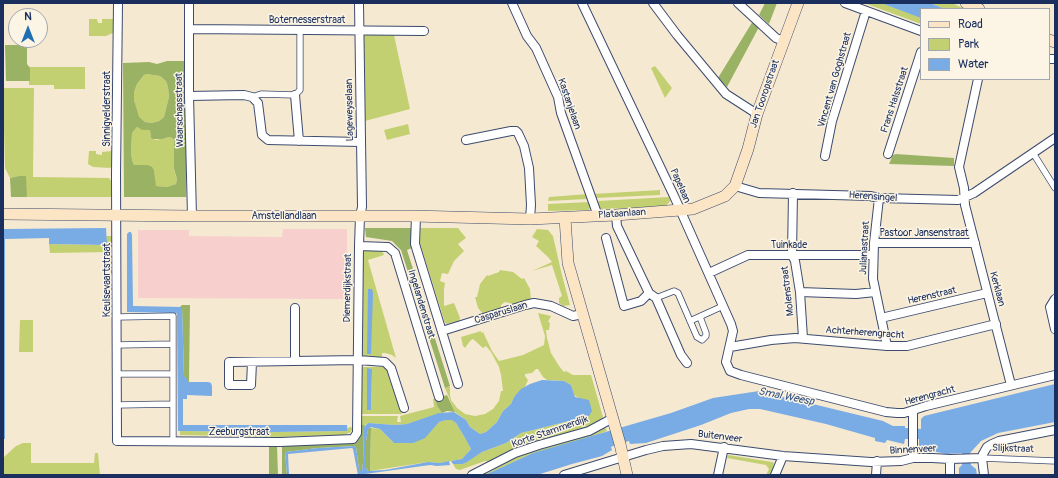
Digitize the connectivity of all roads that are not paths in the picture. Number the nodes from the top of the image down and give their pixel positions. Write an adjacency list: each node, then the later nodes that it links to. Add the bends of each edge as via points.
1 (118, 3): 39 (street, Sinnigvelderstraat)
2 (189, 3): 13 (street, Waarschapsstraat)
3 (359, 3): 15 (street, Lageweyselaan)
4 (512, 3): 44 (street, Kastanjelaan, via 558,97 561,113)
5 (582, 3): 37 (street, Papelaan)
6 (653, 3): 24 (street, via 726,94)
7 (738, 3): 18 (street, via 776,38)
8 (798, 3): 18 (main road, Jan Tooropstraat)
9 (845, 3): 12 (street)
10 (966, 3): 11 (main road)
11 (977, 8)
12 (866, 11): 17 (street); 31 (street, Vincent van Goghstraat, via 832,121)
13 (190, 29): 14 (street, Boternesserstraat); 22 (street, Waarschapsstraat)
14 (300, 30): 15 (street, Boternesserstraat); 21 (street, via 300,90)
15 (359, 30): 16 (street, Boternesserstraat); 28 (street, Lageweyselaan)
16 (424, 30)
17 (920, 31)
18 (784, 41): 24 (main road, Jan Tooropstraat)
19 (920, 55): 30 (street, Frans Halsstraat)
20 (978, 80): 35 (street, Kerklaan, via 959,167)
21 (295, 95): 23 (street, via 261,94); 27 (street)
22 (189, 96): 23 (street); 41 (street, Waarschapsstraat)
23 (252, 97): 27 (street, via 258,103 262,135 265,138 271,141)
24 (757, 114): 32 (main road, Jan Tooropstraat)
25 (1055, 138): 29 (street, Herensingel)
26 (466, 140): 46 (street, via 511,131 518,133 529,168)
27 (299, 141): 28 (street)
28 (361, 142): 42 (street, Lageweyselaan)
29 (1033, 153): 33 (street); 35 (street, Herensingel)
30 (888, 154)
31 (825, 156)
32 (735, 186): 34 (street, Herensingel, via 759,193); 37 (main road, via 725,196 693,209)
33 (1055, 188)
34 (793, 193): 36 (street, Herensingel); 51 (street, Molenstraat)
35 (965, 197): 36 (street, Herensingel, via 958,200); 49 (street, Kerklaan)
36 (879, 198): 48 (street, Julianastraat)
37 (679, 210): 40 (main road, Plataanlaan); 53 (street, Papelaan)
38 (3, 214): 39 (main road, Amstellandlaan)
39 (117, 215): 41 (main road, Amstellandlaan); 64 (street, Keulsevaartstraat)
40 (616, 215): 44 (main road, Plataanlaan); 57 (street, via 617,226)
41 (192, 216): 42 (main road, Amstellandlaan)
42 (360, 216): 43 (main road, Amstellandlaan); 50 (street, Diemerdijkstraat)
43 (416, 216): 46 (main road, Amstellandlaan); 70 (street, via 415,244)
44 (598, 216): 45 (main road, Plataanlaan)
45 (565, 218): 46 (main road, Amstellandlaan); 62 (main road, via 568,262)
46 (530, 220)
47 (606, 238): 57 (street, via 624,306 641,301)
48 (874, 243): 49 (street, Pastoor Jansenstraat); 52 (street, Julianastraat)
49 (975, 243): 56 (street, Kerklaan)
50 (359, 246): 76 (street, Diemerdijkstraat); 86 (street, Ingelandenstraat, via 388,247 395,253)
51 (792, 255): 52 (street, Tuinkade); 53 (street, Tuinkade, via 748,255); 54 (street, Molenstraat)
52 (873, 255): 55 (street, Julianastraat)
53 (708, 273): 60 (street, Papelaan)
54 (800, 292): 55 (street); 71 (street, Molenstraat)
55 (876, 292): 66 (street, Julianastraat)
56 (987, 293): 66 (street, Herenstraat); 68 (street, Kerklaan)
57 (649, 294): 58 (street)
58 (656, 298): 67 (street, via 674,291 678,293); 79 (street)
59 (1055, 299): 63 (street, via 1050,307)
60 (723, 306): 65 (street); 74 (street, Papelaan, via 733,331)
61 (295, 308): 77 (street)
62 (582, 314): 70 (street, Casparuslaan, via 573,316 551,306 534,303); 91 (main road)
63 (1053, 314): 69 (street)
64 (117, 317): 72 (street, via 174,316); 73 (street, Keulsevaartstraat)
65 (700, 317): 67 (street); 67 (street, via 706,333 702,340 697,337)
66 (881, 318): 75 (street, Julianastraat)
67 (690, 321)
68 (996, 324): 75 (street, Achterherengracht, via 907,346); 85 (street, Kerklaan)
69 (1055, 329)
70 (442, 331): 84 (street)
71 (803, 338): 74 (street, Achterherengracht); 75 (street, Achterherengracht)
72 (174, 344): 73 (street); 81 (street)
73 (117, 345): 80 (street, Keulsevaartstraat)
74 (730, 346): 82 (street, Papelaan, via 726,362 728,368 734,374)
75 (887, 346)
76 (358, 360): 77 (street); 89 (street, via 389,364); 93 (street, Diemerdijkstraat)
77 (295, 361): 78 (street)
78 (252, 362)
79 (687, 363)
80 (117, 374): 81 (street); 87 (street, Keulsevaartstraat)
81 (174, 374): 88 (street)
82 (741, 375): 90 (street, Herengracht, via 886,412 904,413)
83 (1055, 375): 85 (street, Herengracht)
84 (458, 384)
85 (1011, 385): 90 (street, Herengracht)
86 (439, 397)
87 (117, 404): 88 (street); 94 (street, Keulsevaartstraat)
88 (174, 404): 95 (street)
89 (404, 408)
90 (913, 410): 99 (street)
91 (614, 421): 98 (main road); 104 (street, Korte Stammerdijk, via 515,453)
92 (1055, 430): 100 (street, via 992,444 987,447)
93 (357, 434): 95 (street, Zeeburgstraat, via 353,439 344,440)
94 (117, 440): 95 (street, Zeeburgstraat)
95 (174, 442)
96 (724, 447): 97 (street, Buitenveer); 98 (street, Buitenveer, via 691,444 663,446); 107 (street)
97 (783, 456): 102 (street, Buitenveer); 108 (street)
98 (624, 457): 105 (street, Buitenveer); 106 (main road)
99 (913, 458): 101 (street, Binnenveer); 102 (street, Binnenveer)
100 (982, 458): 101 (street, Slijkstraat); 103 (street, Slijkstraat); 111 (street)
101 (950, 459): 110 (street)
102 (877, 461): 109 (street)
103 (1055, 461)
104 (472, 475)
105 (564, 475)
106 (627, 475)
107 (718, 475)
108 (775, 475)
109 (876, 475)
110 (950, 475)
111 (984, 475)

